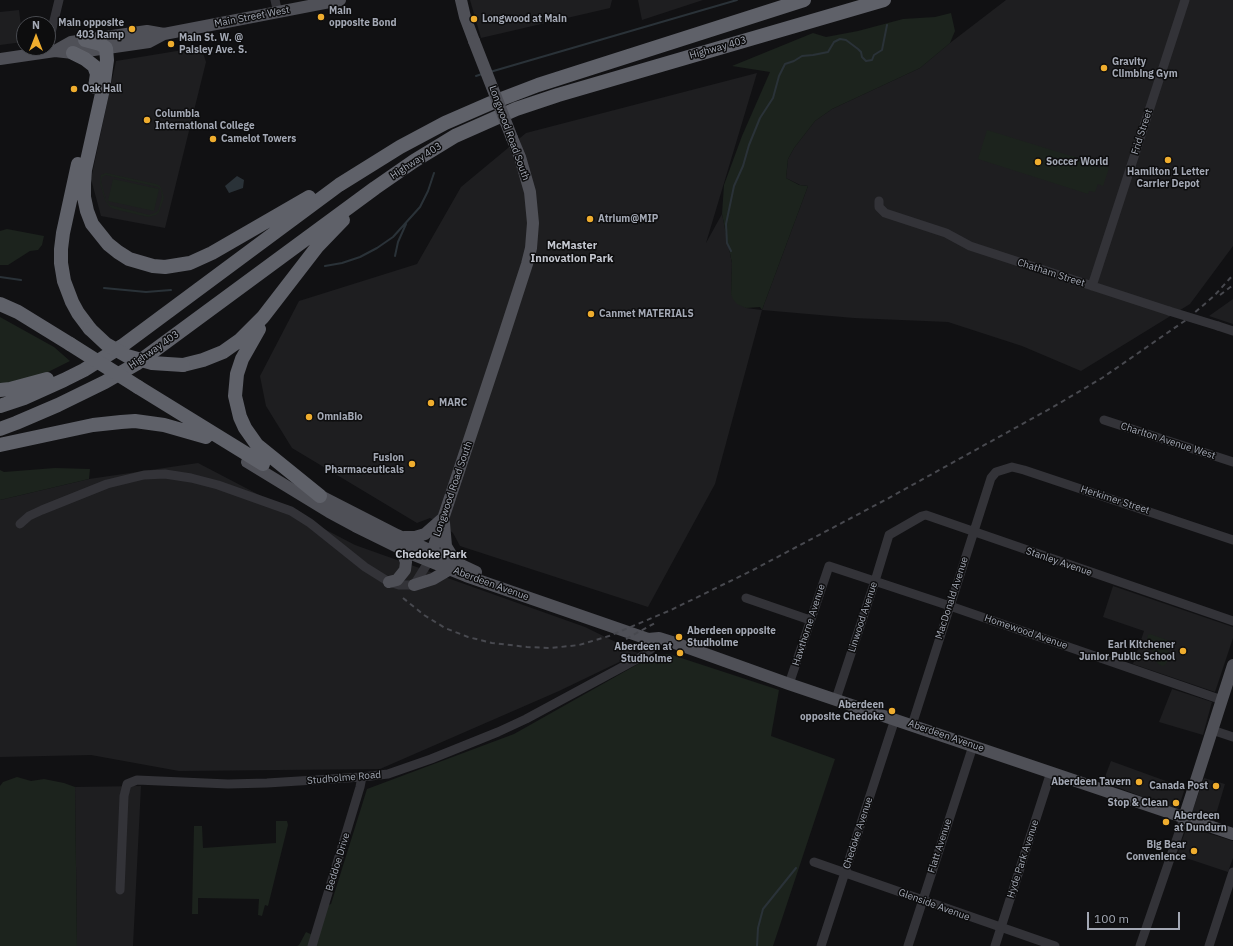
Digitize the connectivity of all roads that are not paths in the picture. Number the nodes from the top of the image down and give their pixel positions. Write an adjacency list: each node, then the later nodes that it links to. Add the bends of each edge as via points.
1 (59, 0): 9 (street)
2 (275, 0): 8 (street)
3 (340, 0): 8 (main road, Main Street West)
4 (461, 0): 39 (main road, Longwood Road South, bridge, via 474,41 520,157 530,192 533,223 531,248 515,301)
5 (804, 0): 18 (highway, Highway 403, via 508,96 422,135)
6 (884, 0): 19 (highway, Highway 403, via 516,109 455,136)
7 (1185, 0): 21 (street, Frid Street)
8 (278, 13): 10 (main road, Main Street West)
9 (55, 16)
10 (164, 34): 11 (main road, Main Street West, via 147,31); 12 (main road, Main Street West, via 149,42)
11 (85, 40): 12 (highway); 13 (main road, Main Street West, via 71,42)
12 (106, 48): 15 (main road, Main Street West); 18 (highway, via 103,88 86,170 84,198 92,224 108,244 128,259 165,267 190,263 309,197)
13 (56, 50)
14 (56, 52): 15 (main road, Main Street West)
15 (73, 53): 24 (highway, bridge, via 92,63 97,74 61,249 64,282 78,313 106,344 127,356 152,363 182,364 203,360 223,352 240,340)
16 (22, 56): 17 (main road, Main Street West)
17 (0, 59)
18 (339, 184): 25 (highway, Highway 403)
19 (375, 188): 24 (highway, via 317,248); 32 (highway, Highway 403, via 136,364 58,405)
20 (879, 201): 21 (street, Chatham Street, via 879,207 885,213 946,233 972,247)
21 (1092, 286): 26 (street, Chatham Street, bridge)
22 (0, 304): 27 (highway, via 18,312)
23 (0, 311): 27 (highway)
24 (263, 317): 38 (highway, via 237,374 236,396 240,417 257,445)
25 (157, 321): 29 (highway, via 61,373 33,384); 30 (highway, Highway 403, via 84,370 24,398)
26 (1233, 332)
27 (68, 347): 28 (highway)
28 (135, 389): 33 (highway); 36 (highway)
29 (0, 390)
30 (0, 406)
31 (1104, 420): 35 (street, Charlton Avenue West)
32 (0, 428)
33 (206, 437): 34 (highway, via 164,425 121,422 93,425); 45 (main road, Aberdeen Avenue, via 329,512)
34 (0, 445)
35 (1233, 462)
36 (263, 464): 38 (main road, Aberdeen Avenue)
37 (996, 472): 41 (street, MacDonald Avenue, via 991,478); 44 (street, Herkimer Street, via 1012,467 1024,470)
38 (320, 496): 42 (main road, Aberdeen Avenue)
39 (444, 517): 42 (main road, via 425,534 415,537); 46 (main road, Longwood Road South); 47 (main road, via 446,546)
40 (20, 524): 50 (street, via 29,516 106,484 144,475 165,474 185,477 218,485 291,511)
41 (973, 532): 43 (street, Stanley Avenue, via 926,515); 53 (street, MacDonald Avenue); 55 (street, Stanley Avenue)
42 (397, 535): 46 (main road, Aberdeen Avenue)
43 (889, 535): 49 (street, Linwood Avenue)
44 (1233, 540)
45 (401, 550): 46 (main road, Aberdeen Avenue); 50 (main road, via 406,562 405,570 397,580)
46 (430, 556): 47 (main road, Aberdeen Avenue); 51 (street, Longwood Road South)
47 (452, 565): 51 (main road, via 432,579); 56 (main road, Aberdeen Avenue, via 652,631)
48 (829, 566): 49 (street, Homewood Avenue); 54 (street, Hawthorne Avenue)
49 (875, 581): 53 (street, Homewood Avenue); 59 (street, Linwood Avenue)
50 (389, 582): 51 (street)
51 (414, 585)
52 (746, 598): 54 (street)
53 (950, 606): 60 (street, Homewood Avenue); 62 (street, MacDonald Avenue)
54 (810, 620): 58 (street, Hawthorne Avenue)
55 (1233, 621)
56 (659, 638): 58 (main road, Aberdeen Avenue); 67 (street, Studholme Road, via 651,649 639,658 526,719 431,759 388,774)
57 (1233, 665): 60 (main road)
58 (790, 684): 59 (main road, Aberdeen Avenue)
59 (836, 699): 61 (main road, Aberdeen Avenue)
60 (1222, 700): 63 (main road)
61 (895, 719): 62 (main road, Aberdeen Avenue); 72 (street, Chedoke Avenue)
62 (912, 725): 65 (main road, Aberdeen Avenue)
63 (1212, 730): 64 (street); 68 (main road)
64 (1233, 737)
65 (973, 746): 66 (main road, Aberdeen Avenue); 74 (street, Flatt Avenue)
66 (1051, 772): 68 (main road, Aberdeen Avenue); 75 (street, Hyde Park Avenue)
67 (362, 777): 73 (street, Studholme Road, via 228,784 137,780 127,784 124,796); 76 (street, Beddoe Drive)
68 (1184, 818): 69 (main road, Aberdeen Avenue); 81 (street)
69 (1233, 834)
70 (814, 862): 72 (street, Glenside Avenue)
71 (1233, 872): 82 (street)
72 (845, 873): 74 (street, Glenside Avenue); 77 (street, Chedoke Avenue)
73 (120, 890)
74 (922, 900): 75 (street, Glenside Avenue); 78 (street, Flatt Avenue)
75 (1001, 928): 79 (street, Hyde Park Avenue); 80 (street, Glenside Avenue)
76 (312, 946)
77 (821, 946)
78 (908, 946)
79 (995, 946)
80 (1055, 946)
81 (1140, 946)
82 (1209, 946)

